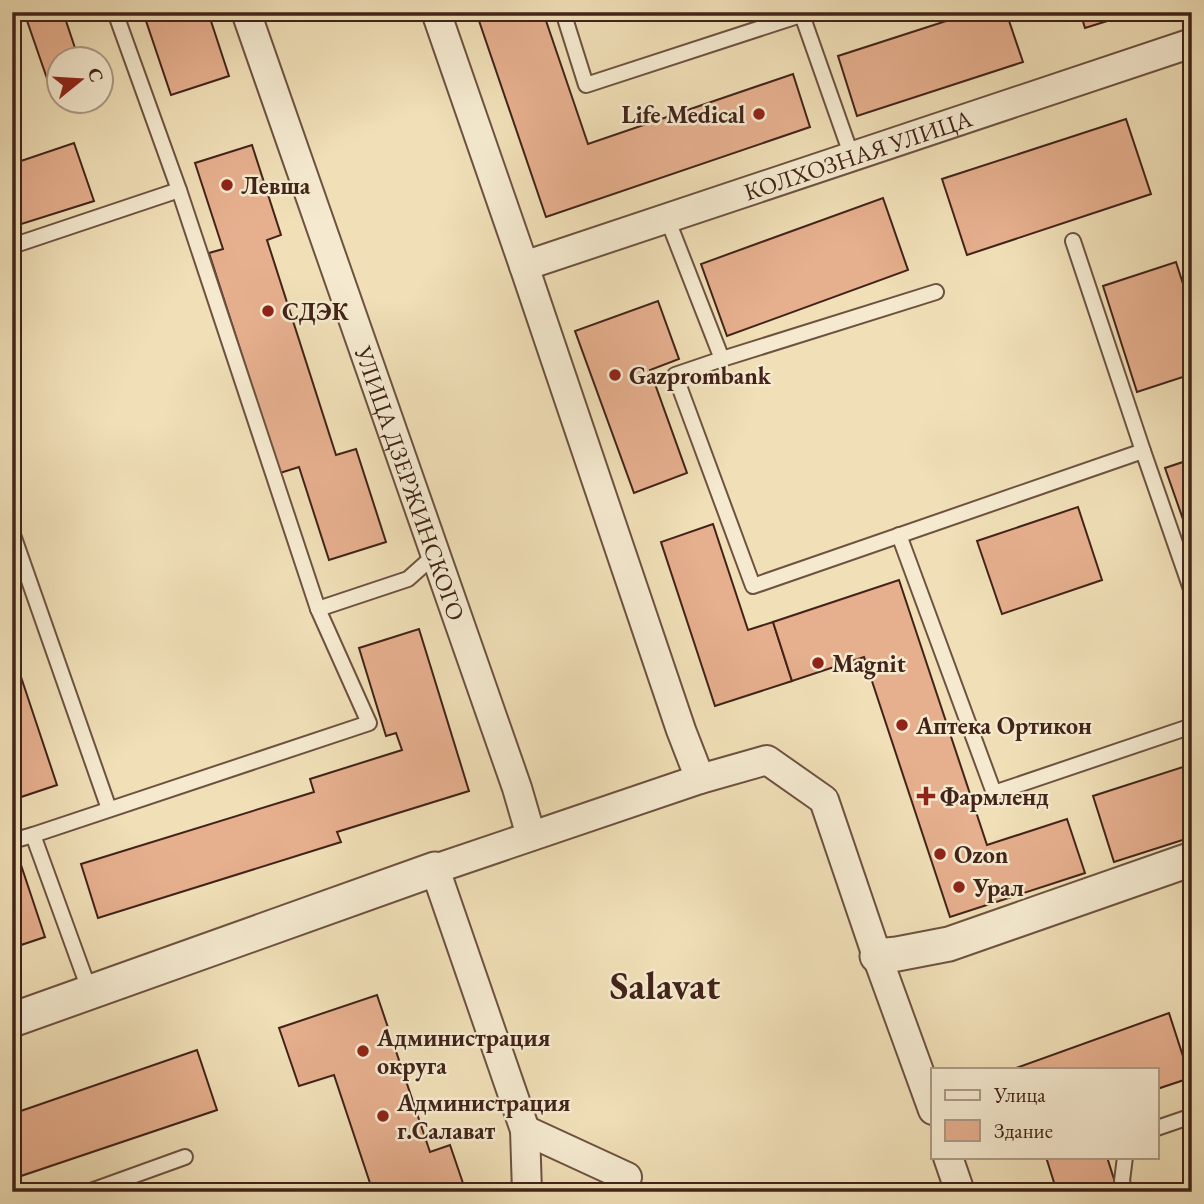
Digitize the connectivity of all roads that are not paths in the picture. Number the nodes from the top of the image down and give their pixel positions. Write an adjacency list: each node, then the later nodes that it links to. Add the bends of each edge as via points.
1 (115, 12): 8 (lane)
2 (246, 12): 18 (street, УЛИЦА ДЗЕРЖИНСКОГО)
3 (436, 12): 12 (street)
4 (563, 12): 5 (lane, via 586,85)
5 (806, 14): 7 (lane)
6 (1192, 43): 7 (street, КОЛХОЗНАЯ УЛИЦА)
7 (852, 157): 9 (street, КОЛХОЗНАЯ УЛИЦА)
8 (179, 190): 11 (lane); 20 (lane)
9 (667, 218): 12 (street, КОЛХОЗНАЯ УЛИЦА); 14 (lane)
10 (1073, 241): 15 (lane)
11 (12, 246)
12 (524, 266): 22 (street)
13 (936, 292): 14 (lane)
14 (722, 359): 17 (lane, via 675,375 753,586)
15 (1143, 451): 17 (lane); 19 (lane)
16 (12, 532): 23 (lane)
17 (900, 535): 21 (lane, via 994,793)
18 (436, 554): 20 (lane, via 408,579); 25 (street, УЛИЦА ДЗЕРЖИНСКОГО)
19 (1192, 592)
20 (318, 609): 23 (lane, via 369,723)
21 (1192, 726)
22 (700, 779): 25 (street); 29 (street, via 767,760 824,800)
23 (109, 809): 24 (lane)
24 (33, 835): 26 (lane); 30 (lane)
25 (531, 836): 28 (street)
26 (12, 841)
27 (1192, 859): 29 (street, via 949,944)
28 (435, 869): 30 (street); 35 (street)
29 (877, 956): 32 (street)
30 (90, 992): 31 (street)
31 (12, 1020)
32 (930, 1102)
33 (1192, 1116): 34 (lane)
34 (1158, 1128)
35 (525, 1130): 39 (street); 41 (street)
36 (185, 1157): 40 (lane)
37 (948, 1158): 42 (street)
38 (1125, 1158): 43 (lane)
39 (624, 1185)
40 (88, 1192)
41 (527, 1192)
42 (960, 1192)
43 (1125, 1192)

